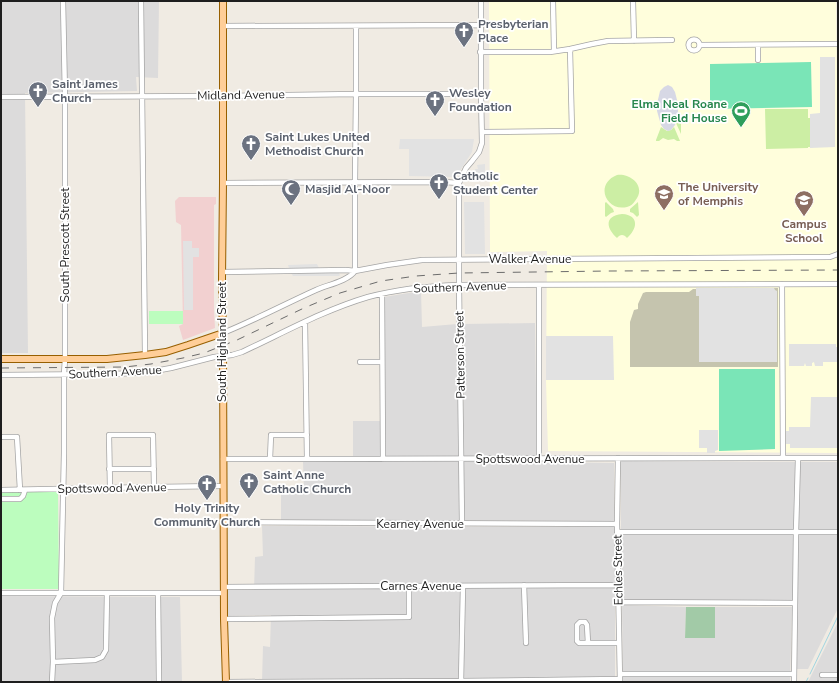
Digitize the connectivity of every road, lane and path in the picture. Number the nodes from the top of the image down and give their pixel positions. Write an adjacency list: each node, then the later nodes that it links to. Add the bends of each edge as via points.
1 (63, 1): 21 (street, South Prescott Street)
2 (141, 1): 22 (street)
3 (223, 1): 8 (main road, South Highland Street)
4 (481, 1): 7 (street, Patterson Street)
5 (553, 1): 16 (street)
6 (633, 1): 11 (street)
7 (480, 25): 9 (street); 17 (street, Patterson Street)
8 (222, 26): 9 (street); 23 (main road, South Highland Street)
9 (356, 26): 19 (street)
10 (672, 40): 11 (street)
11 (634, 41): 15 (street, via 604,42)
12 (838, 44): 14 (street)
13 (700, 45): 14 (street)
14 (758, 45): 18 (street)
15 (570, 49): 16 (street); 25 (street, via 572,131)
16 (554, 51): 17 (street)
17 (480, 52): 20 (street, Patterson Street)
18 (758, 60)
19 (356, 94): 20 (street, Midland Avenue); 23 (street, Midland Avenue); 26 (street)
20 (481, 94): 25 (street, Patterson Street)
21 (65, 96): 22 (street, Midland Avenue); 24 (street, Midland Avenue); 43 (street, South Prescott Street)
22 (142, 96): 23 (street, Midland Avenue); 40 (street)
23 (223, 96): 27 (main road, South Highland Street)
24 (1, 97)
25 (482, 132): 28 (street, Patterson Street, via 479,152 466,168)
26 (355, 182): 27 (street); 28 (street); 31 (street)
27 (223, 183): 32 (main road, South Highland Street)
28 (459, 183): 30 (street, Patterson Street)
29 (838, 254): 30 (street, Walker Avenue, via 830,257)
30 (459, 259): 31 (street, Walker Avenue, via 417,261); 35 (street, Patterson Street)
31 (355, 271): 32 (street, Walker Avenue); 39 (street, Southern Avenue, via 349,277)
32 (222, 272): 39 (main road, South Highland Street)
33 (782, 284): 34 (street, Southern Avenue); 36 (street, Southern Avenue); 52 (street)
34 (838, 284)
35 (459, 285): 36 (street, Southern Avenue); 37 (street, Southern Avenue, via 419,287); 58 (street, Patterson Street)
36 (539, 286): 50 (street)
37 (382, 294): 38 (street, Southern Avenue, via 340,307); 45 (street)
38 (305, 322): 41 (street, Southern Avenue, via 242,352); 48 (street)
39 (223, 333): 40 (main road, Southern Avenue, via 166,352); 41 (main road, South Highland Street)
40 (145, 355): 43 (main road, Southern Avenue, via 107,359)
41 (222, 356): 46 (street, Southern Avenue, via 149,372); 54 (main road, South Highland Street)
42 (1, 359): 43 (main road, Southern Avenue)
43 (65, 359): 46 (street, South Prescott Street)
44 (360, 362): 45 (street)
45 (382, 362): 57 (street)
46 (64, 374): 47 (street, Southern Avenue); 65 (street, South Prescott Street)
47 (1, 375)
48 (307, 435): 55 (street, via 270,435); 56 (street)
49 (3, 437): 67 (street, via 17,437)
50 (539, 458): 51 (street, Spottswood Avenue); 58 (street, Spottswood Avenue)
51 (618, 458): 52 (street, Spottswood Avenue); 72 (street, Echles Street)
52 (783, 458): 59 (street, Spottswood Avenue)
53 (838, 458): 59 (street, Spottswood Avenue)
54 (223, 459): 55 (street, Spottswood Avenue); 62 (main road, South Highland Street)
55 (270, 459): 56 (street, Spottswood Avenue)
56 (307, 459): 57 (street, Spottswood Avenue)
57 (383, 459): 58 (street, Spottswood Avenue)
58 (462, 459): 71 (street, Patterson Street)
59 (798, 459): 74 (street)
60 (109, 469): 61 (street); 61 (street, via 109,435 153,434); 64 (street)
61 (154, 469): 63 (street)
62 (223, 486): 63 (street, Spottswood Avenue); 70 (main road, South Highland Street)
63 (154, 487): 64 (street, Spottswood Avenue)
64 (110, 488): 65 (street, Spottswood Avenue)
65 (63, 489): 68 (street, Spottswood Avenue); 82 (street, South Prescott Street)
66 (1, 490): 67 (street, Spottswood Avenue)
67 (20, 490): 68 (street, Spottswood Avenue)
68 (25, 490): 69 (street, via 20,499)
69 (1, 500)
70 (224, 522): 71 (street, Kearney Avenue); 80 (main road, South Highland Street)
71 (462, 524): 72 (street, Kearney Avenue)
72 (617, 524): 73 (street, Echles Street)
73 (617, 532): 74 (street); 77 (street, Echles Street)
74 (796, 532): 75 (street); 86 (street)
75 (838, 532)
76 (524, 585): 77 (street, Carnes Avenue); 79 (street, Carnes Avenue); 88 (street)
77 (619, 585): 85 (street, Echles Street)
78 (409, 586): 79 (street, Carnes Avenue); 80 (street, Carnes Avenue); 87 (street, via 409,617)
79 (463, 586): 100 (street)
80 (224, 590): 84 (street, Carnes Avenue); 87 (main road, South Highland Street)
81 (1, 593): 82 (street, Carnes Avenue)
82 (61, 593): 83 (street, Carnes Avenue); 91 (street, via 55,603 52,618)
83 (107, 593): 84 (street, Carnes Avenue); 91 (street, via 106,650 102,657 95,660)
84 (158, 593): 98 (street)
85 (618, 602): 86 (street); 90 (street, Echles Street)
86 (795, 603): 93 (street)
87 (224, 619): 99 (main road, South Highland Street)
88 (526, 643)
89 (588, 643): 89 (street, via 577,641 577,625 580,622 587,625); 90 (street)
90 (619, 643): 92 (street, Echles Street)
91 (53, 662): 97 (street)
92 (620, 674): 93 (street); 96 (street, Echles Street)
93 (794, 674): 101 (street)
94 (822, 675): 95 (street)
95 (838, 675)
96 (620, 681): 100 (street)
97 (52, 682)
98 (158, 682)
99 (226, 682): 100 (street)
100 (461, 682)
101 (794, 682)

